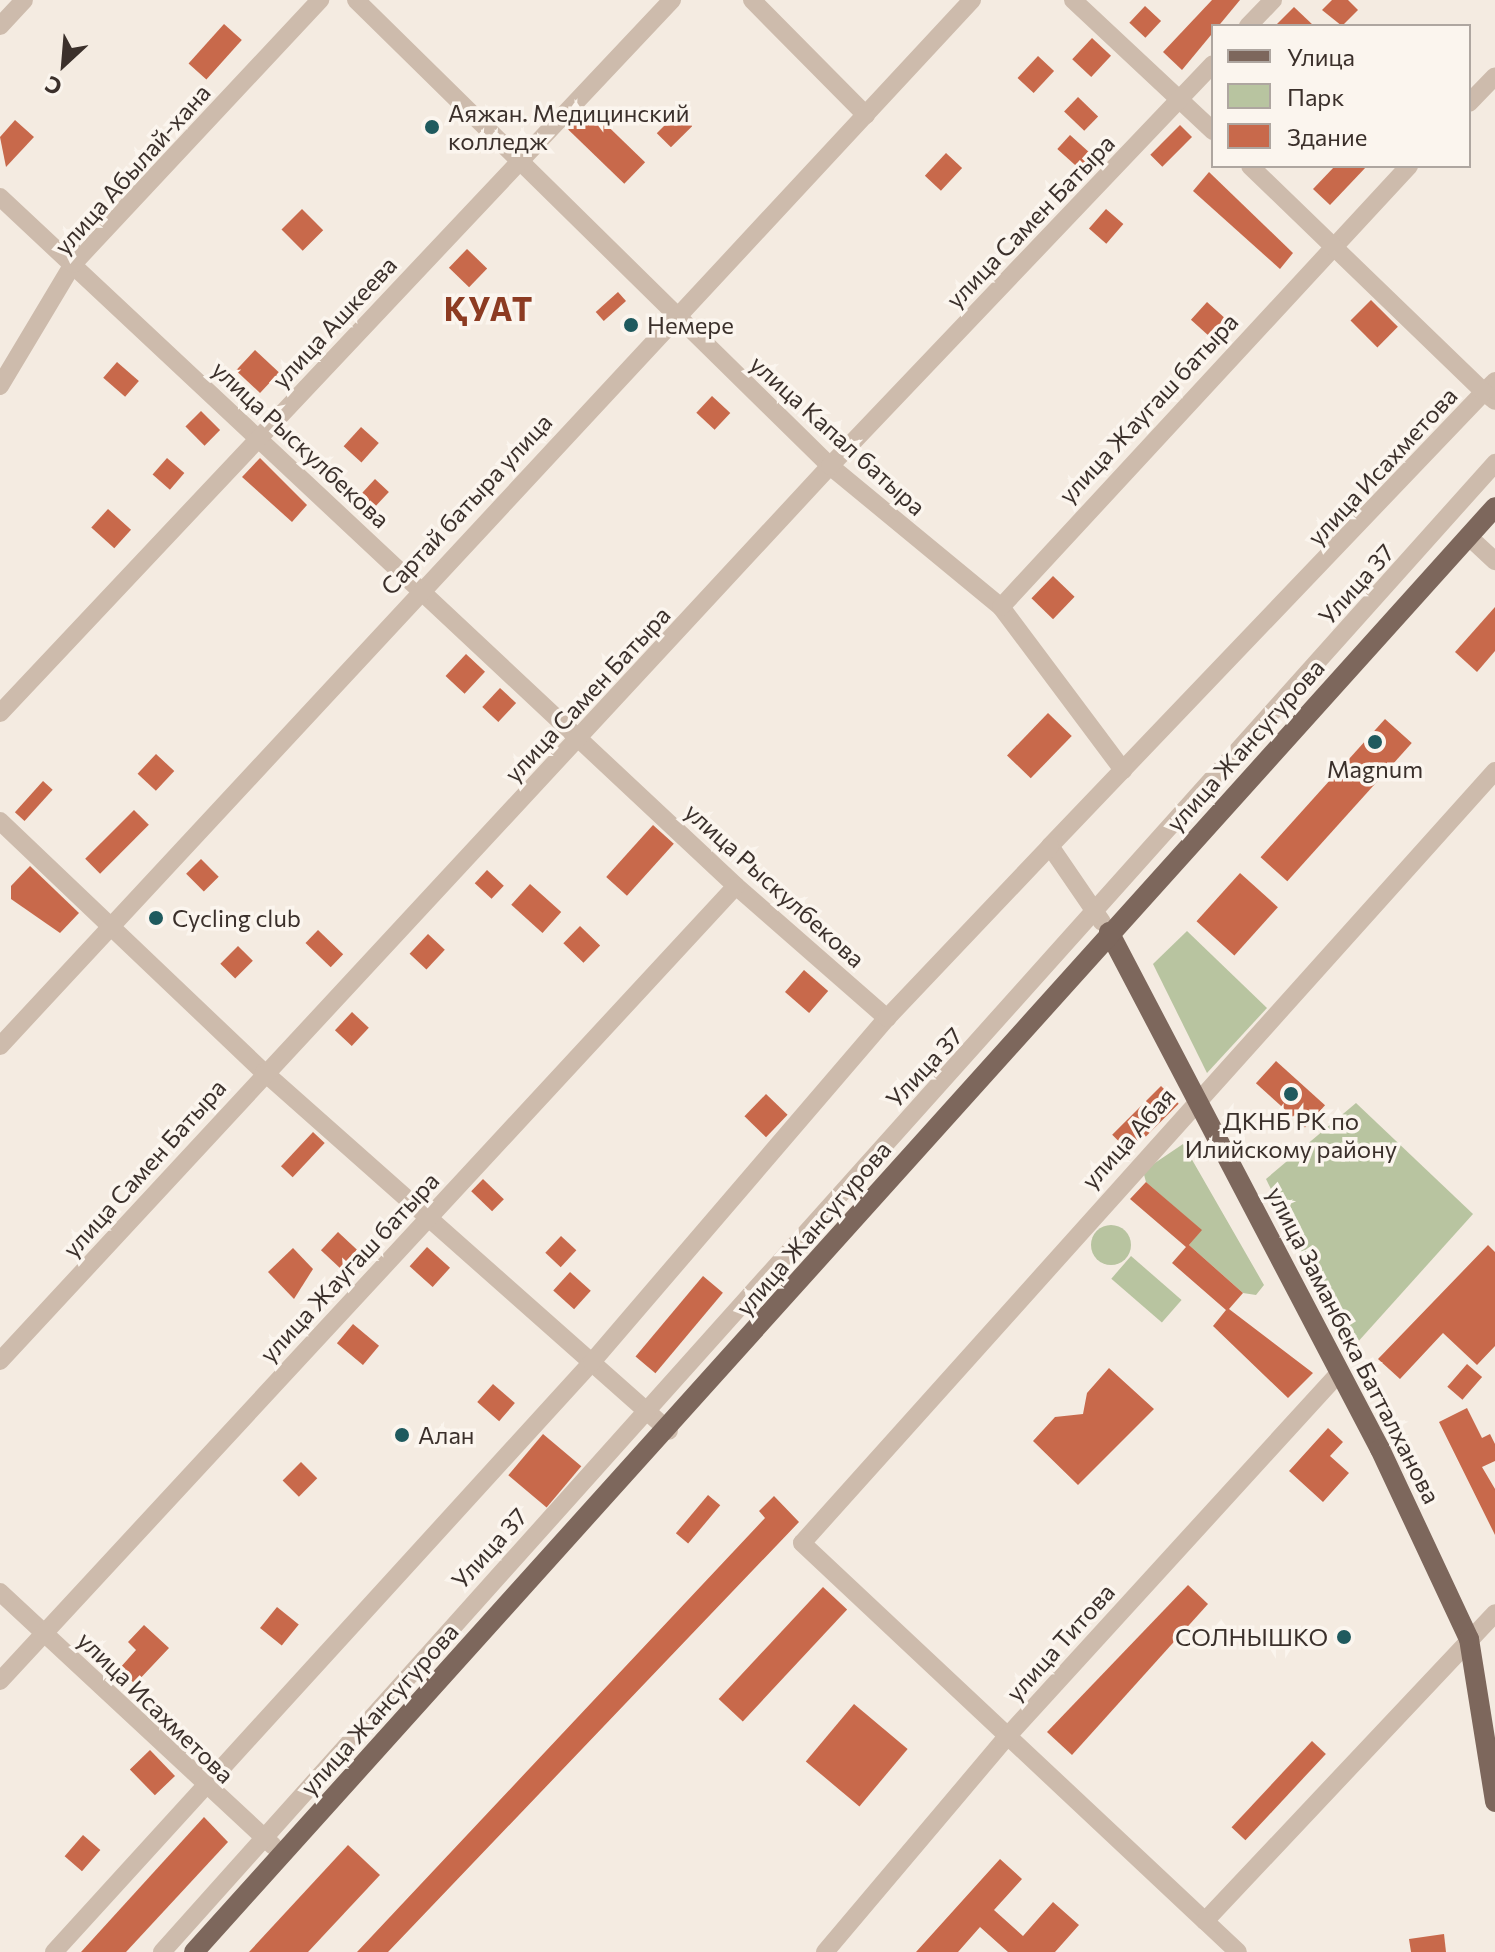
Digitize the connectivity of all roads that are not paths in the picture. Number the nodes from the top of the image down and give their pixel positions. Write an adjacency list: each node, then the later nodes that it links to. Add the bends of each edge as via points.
1 (24, 0): 10 (street)
2 (320, 0): 22 (street, улица Абылай-хана)
3 (356, 0): 17 (street, улица Капал батыра)
4 (672, 0): 17 (street, улица Ашкеева)
5 (752, 0): 15 (street)
6 (972, 0): 15 (street, Сартай батыра улица)
7 (1073, 0): 13 (street)
8 (1273, 0): 9 (street)
9 (1250, 24)
10 (0, 26)
11 (1211, 66): 13 (street, улица Самен Батыра)
12 (1495, 76): 14 (street)
13 (1179, 100): 16 (street); 28 (street, улица Самен Батыра)
14 (1471, 101)
15 (866, 115): 23 (street, Сартай батыра улица)
16 (1211, 129)
17 (517, 161): 23 (street, улица Капал батыра); 26 (street, улица Ашкеева)
18 (1252, 168): 21 (street, улица Исахметова)
19 (1407, 168): 21 (street)
20 (0, 197): 22 (street, улица Рыскулбекова)
21 (1334, 244): 25 (street, улица Исахметова); 33 (street, улица Жаугаш батыра)
22 (73, 264): 24 (street, улица Абылай-хана); 26 (street, улица Рыскулбекова)
23 (676, 315): 28 (street, улица Капал батыра); 32 (street, Сартай батыра улица)
24 (0, 386)
25 (1491, 391): 36 (street, улица Исахметова)
26 (259, 437): 32 (street, улица Рыскулбекова); 34 (street, улица Ашкеева)
27 (1495, 463): 63 (street, Улица 37)
28 (830, 466): 33 (street, улица Капал батыра); 35 (street, улица Самен Батыра)
29 (1495, 507): 30 (main road, улица Жансугурова)
30 (1468, 536): 31 (street); 42 (main road, улица Жансугурова)
31 (1495, 561)
32 (420, 588): 35 (street, улица Рыскулбекова); 41 (street, Сартай батыра улица)
33 (1001, 607): 36 (street, улица Капал батыра)
34 (0, 713)
35 (581, 737): 40 (street, улица Рыскулбекова); 45 (street, улица Самен Батыра)
36 (1123, 770): 39 (street)
37 (1495, 771): 46 (street, улица Абая)
38 (0, 821): 41 (street)
39 (1050, 846): 42 (street); 43 (street)
40 (736, 886): 43 (street, улица Рыскулбекова); 47 (street, улица Жаугаш батыра)
41 (107, 926): 44 (street, Сартай батыра улица); 45 (street)
42 (1109, 932): 46 (main road, улица Заманбека Батталханова); 51 (main road, улица Жансугурова)
43 (887, 1018): 49 (street)
44 (0, 1046)
45 (264, 1072): 47 (street); 48 (street, улица Самен Батыра)
46 (1196, 1098): 50 (main road, улица Заманбека Батталханова); 57 (street, улица Абая, via 802,1543)
47 (429, 1216): 49 (street); 54 (street, улица Жаугаш батыра)
48 (0, 1361)
49 (592, 1362): 51 (street); 58 (street)
50 (1340, 1372): 55 (main road, улица Заманбека Батталханова); 57 (street, улица Титова)
51 (669, 1431): 60 (main road, улица Жансугурова)
52 (0, 1592): 54 (street, улица Исахметова)
53 (1495, 1613): 55 (street)
54 (44, 1632): 56 (street, улица Жаугаш батыра); 58 (street, улица Исахметова)
55 (1469, 1639): 59 (main road, улица Заманбека Батталханова); 61 (street)
56 (0, 1681)
57 (1004, 1740): 61 (street); 65 (street, улица Титова)
58 (204, 1787): 60 (street, улица Исахметова); 62 (street)
59 (1495, 1802)
60 (282, 1853): 64 (main road, улица Жансугурова)
61 (1205, 1921): 66 (street)
62 (54, 1952)
63 (162, 1952)
64 (194, 1952)
65 (825, 1952)
66 (1238, 1952)

